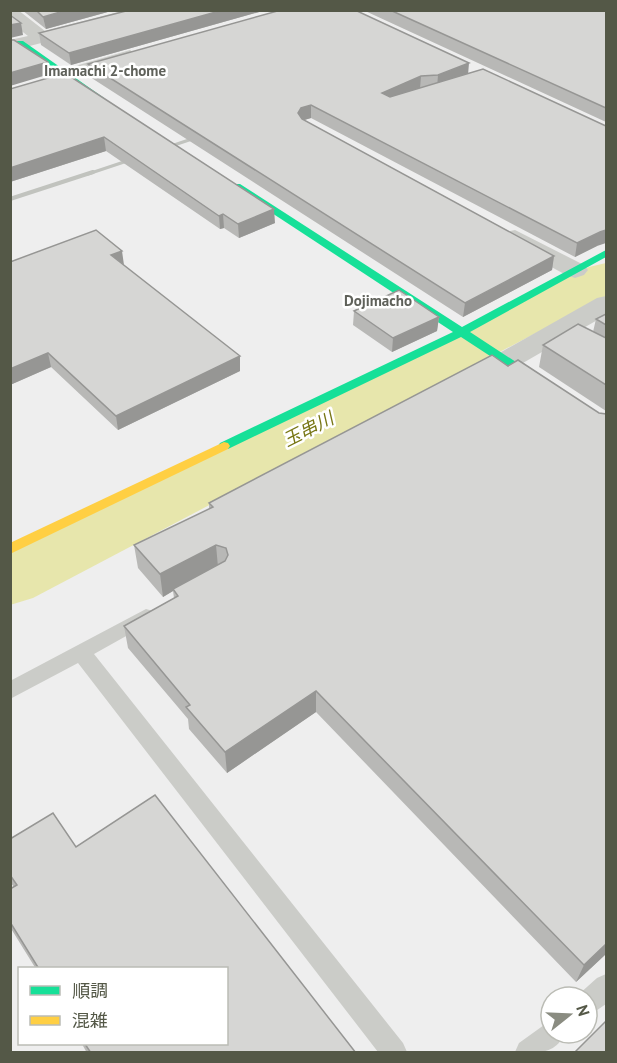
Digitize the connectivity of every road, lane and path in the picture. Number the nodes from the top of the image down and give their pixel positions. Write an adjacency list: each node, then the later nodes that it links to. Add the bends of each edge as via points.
1 (10, 13): 3 (street)
2 (156, 13): 3 (street)
3 (42, 38): 4 (street)
4 (15, 45): 6 (street)
5 (151, 50): 6 (street)
6 (61, 78): 7 (street)
7 (108, 102)
8 (224, 177): 13 (street)
9 (493, 225): 11 (street)
10 (606, 253): 11 (street)
11 (575, 270): 13 (street)
12 (606, 304): 14 (street, via 570,336)
13 (467, 335): 14 (street); 16 (street)
14 (499, 357): 15 (street)
15 (606, 426)
16 (10, 549)
17 (160, 608): 18 (lane)
18 (81, 652): 19 (lane); 20 (lane)
19 (10, 691)
20 (394, 1053)

